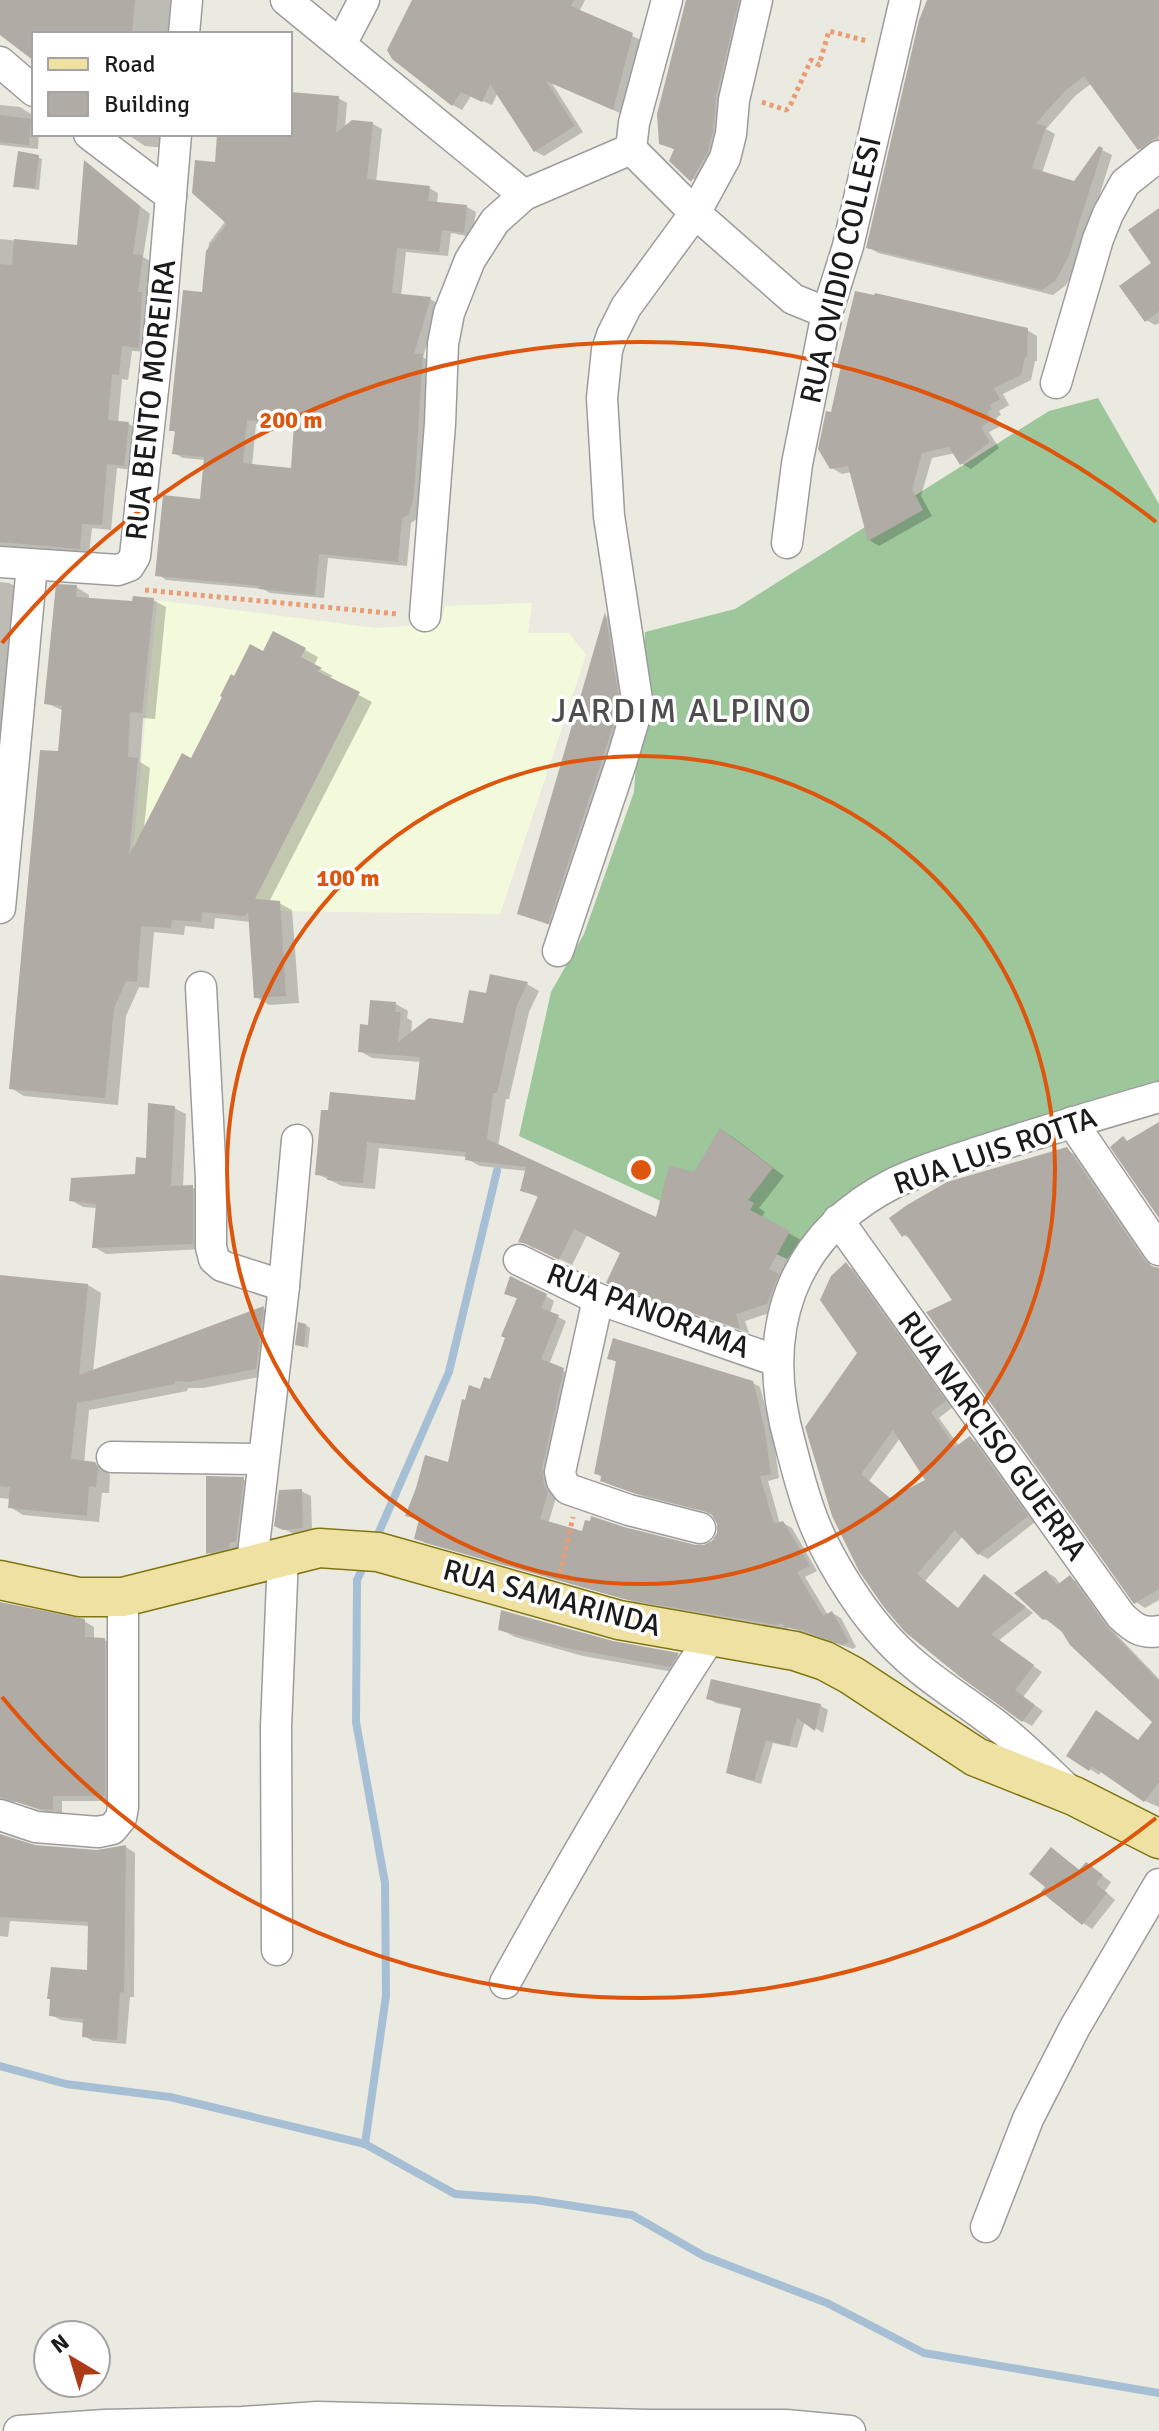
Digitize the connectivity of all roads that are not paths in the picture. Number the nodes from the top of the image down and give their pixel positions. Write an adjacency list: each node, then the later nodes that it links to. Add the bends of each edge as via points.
1 (187, 0): 7 (street)
2 (286, 0): 8 (street)
3 (364, 0): 8 (street)
4 (667, 0): 13 (street)
5 (757, 0): 17 (street, via 725,158)
6 (905, 0): 18 (street, RUA OVIDIO COLLESI, via 848,246)
7 (184, 32)
8 (341, 44): 15 (street)
9 (0, 62): 10 (street)
10 (32, 89)
11 (92, 136): 16 (street)
12 (176, 136): 16 (street, RUA BENTO MOREIRA)
13 (631, 149): 15 (street); 17 (street)
14 (1159, 156): 19 (street, via 1125,183 1112,205)
15 (524, 195): 23 (street, via 495,221 470,260 449,313)
16 (171, 196): 22 (street, RUA BENTO MOREIRA, via 135,556 118,570)
17 (695, 213): 18 (street, via 793,299); 25 (street, via 626,307 607,350 602,398 609,516 638,706)
18 (827, 313): 20 (street, RUA OVIDIO COLLESI)
19 (1056, 383)
20 (787, 543)
21 (0, 562): 22 (street, RUA BENTO MOREIRA)
22 (32, 565): 24 (street)
23 (425, 616)
24 (0, 908)
25 (558, 951)
26 (201, 987): 33 (street, via 214,1259)
27 (1159, 1097): 28 (street, RUA LUIS ROTTA)
28 (1072, 1122): 30 (street, RUA LUIS ROTTA, via 921,1171); 31 (street)
29 (297, 1140): 33 (street)
30 (838, 1220): 35 (street, RUA LUIS ROTTA, via 798,1273 785,1307); 42 (street, RUA NARCISO GUERRA, via 1121,1616 1136,1631)
31 (1159, 1250)
32 (519, 1260): 34 (street, RUA PANORAMA)
33 (284, 1286): 37 (street)
34 (598, 1299): 35 (street, RUA PANORAMA); 38 (street, via 562,1481 568,1489 629,1510)
35 (777, 1361): 44 (street, RUA LUIS ROTTA, via 783,1420 815,1525 876,1626 918,1669 1004,1731)
36 (112, 1457): 37 (street)
37 (263, 1459): 39 (street)
38 (700, 1528)
39 (285, 1556): 41 (main road, RUA SAMARINDA); 43 (main road, RUA SAMARINDA, via 378,1552 619,1620); 48 (street, via 276,1727)
40 (0, 1580): 41 (main road, RUA SAMARINDA, via 79,1597)
41 (123, 1597): 45 (street, via 121,1818 112,1829 98,1832 36,1827)
42 (1159, 1631)
43 (711, 1636): 44 (main road, RUA SAMARINDA, via 825,1661 976,1757); 49 (street, via 581,1846)
44 (1074, 1796): 46 (main road, RUA SAMARINDA)
45 (0, 1815)
46 (1159, 1839)
47 (1159, 1884): 50 (street, via 1028,2119)
48 (277, 1950)
49 (505, 1983)
50 (986, 2227)
51 (19, 2431): 52 (street, via 317,2417 786,2425)
52 (850, 2431)

